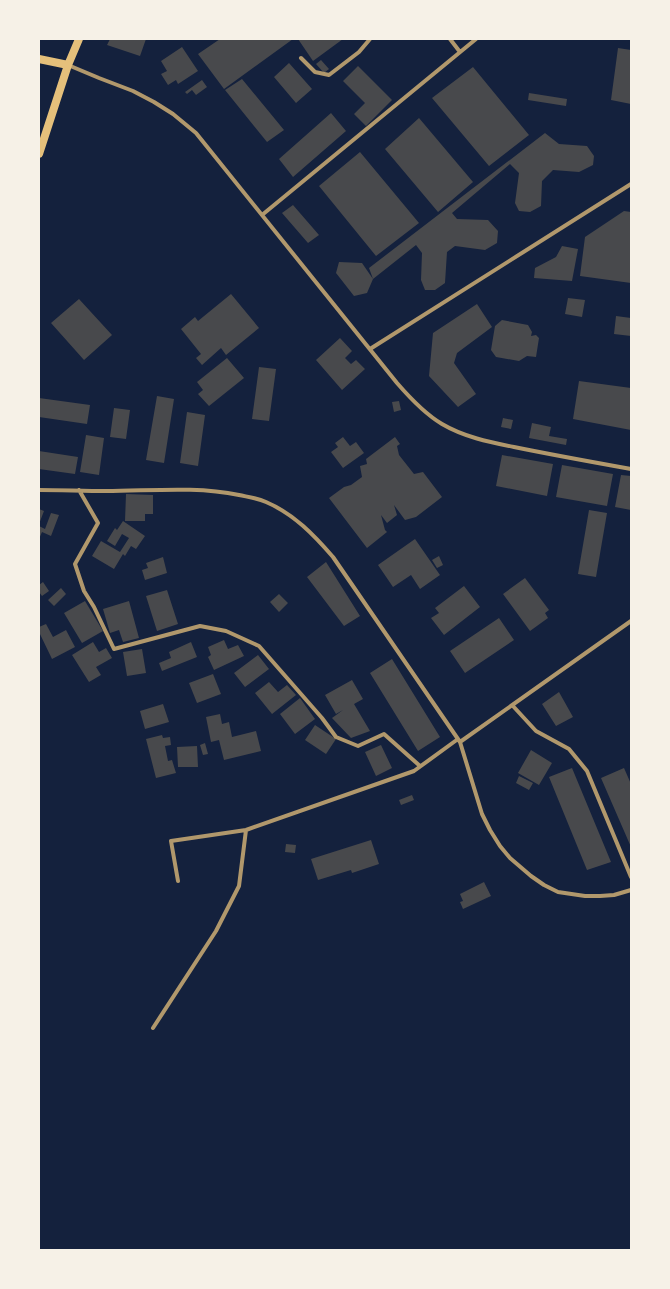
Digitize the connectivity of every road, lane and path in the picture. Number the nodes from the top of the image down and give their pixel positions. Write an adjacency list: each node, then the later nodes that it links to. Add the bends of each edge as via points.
1 (80, 39): 8 (main road)
2 (370, 39): 6 (street, via 359,52 329,75 315,72)
3 (450, 39): 5 (street)
4 (476, 39): 5 (street)
5 (460, 52): 11 (street)
6 (301, 58)
7 (39, 59): 8 (main road)
8 (68, 65): 9 (main road); 11 (street, via 133,91 173,114 196,133)
9 (39, 154)
10 (631, 184): 12 (street)
11 (262, 215): 12 (street)
12 (370, 350): 13 (street, via 416,403 437,421 453,430 478,439 536,452)
13 (631, 469)
14 (39, 490): 15 (street)
15 (79, 490): 18 (street, via 150,489 231,493 267,502 294,518 317,538 336,562); 19 (street, via 98,523 75,564 84,591 114,649 200,626 226,631 259,646 336,737 358,746 384,734)
16 (631, 621): 17 (street)
17 (512, 705): 18 (street); 21 (street, via 536,731 569,749 587,772)
18 (459, 740): 19 (street); 23 (street, via 482,814 510,858 531,876 558,892 585,896)
19 (420, 766): 20 (street, via 414,771)
20 (246, 830): 22 (street, via 171,841); 24 (street, via 239,886 216,931)
21 (631, 877)
22 (178, 881)
23 (631, 890)
24 (153, 1028)

